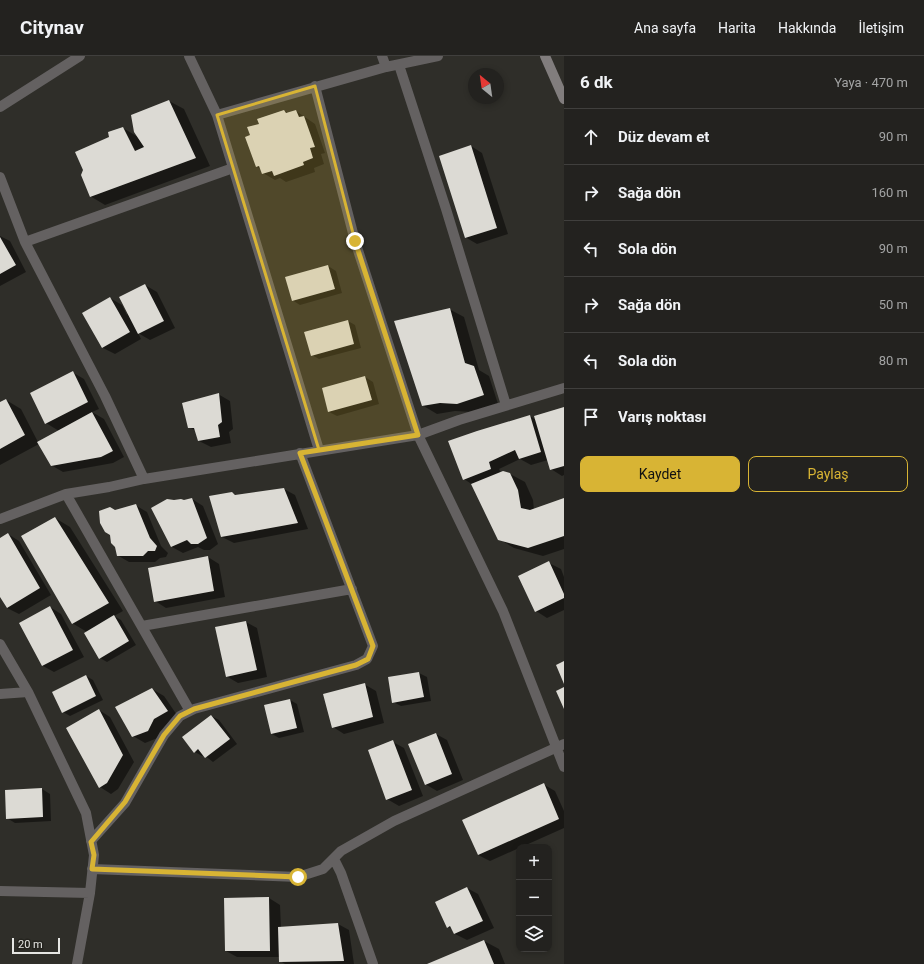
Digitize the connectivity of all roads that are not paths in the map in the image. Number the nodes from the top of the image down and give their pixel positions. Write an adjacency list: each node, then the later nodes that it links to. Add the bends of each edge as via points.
1 (80, 56): 10 (street)
2 (189, 56): 11 (street)
3 (382, 56): 7 (street)
4 (438, 56): 6 (street)
5 (545, 56): 9 (street)
6 (399, 65): 7 (street); 16 (street)
7 (386, 67): 8 (street)
8 (315, 86): 11 (street); 17 (street, via 355,241)
9 (564, 99)
10 (0, 106)
11 (217, 115): 12 (street)
12 (233, 168): 14 (street); 18 (street)
13 (0, 177): 14 (street)
14 (25, 242): 20 (street, via 105,396)
15 (564, 388): 16 (street)
16 (506, 405): 17 (street)
17 (418, 435): 18 (street); 29 (street, via 503,611)
18 (318, 450): 19 (street)
19 (300, 453): 20 (street); 23 (street)
20 (144, 479): 21 (street)
21 (66, 494): 22 (street); 24 (street)
22 (0, 519)
23 (352, 589): 24 (street); 28 (street, via 373,646 368,659 356,665)
24 (142, 626): 28 (street)
25 (0, 644): 26 (street)
26 (28, 692): 27 (street); 31 (street, via 86,812)
27 (0, 694)
28 (190, 711): 31 (street, via 180,716 164,735 125,802)
29 (560, 746): 30 (street); 32 (street, via 394,821 341,851)
30 (564, 767)
31 (91, 842): 33 (street, via 94,855)
32 (334, 859): 33 (street, via 323,870 298,877); 37 (street)
33 (92, 869): 35 (street)
34 (0, 891): 35 (street)
35 (90, 893): 36 (street)
36 (77, 964)
37 (373, 964)

